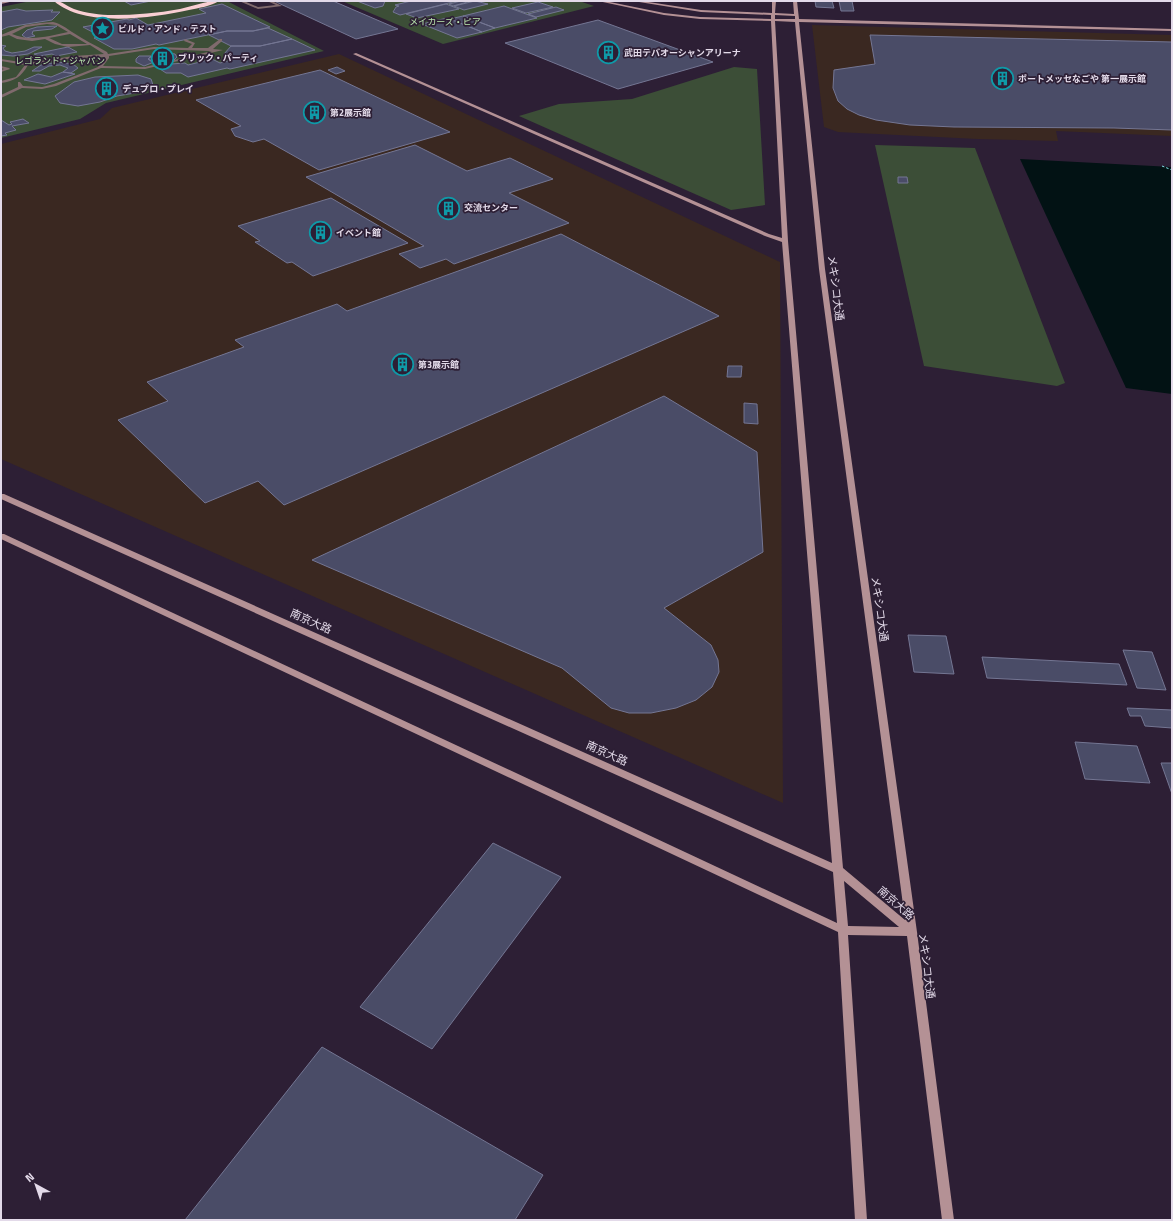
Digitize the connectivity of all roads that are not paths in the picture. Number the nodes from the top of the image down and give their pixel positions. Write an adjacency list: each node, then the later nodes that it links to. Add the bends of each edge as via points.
1 (12, 1): 11 (street)
2 (56, 1): 4 (highway, via 62,6 80,12 121,16 171,12)
3 (201, 1): 12 (highway, via 177,7 133,12 105,11)
4 (216, 1)
5 (240, 1): 6 (street, via 258,8 280,6)
6 (269, 1)
7 (600, 1): 15 (street, via 678,16)
8 (635, 1): 15 (street, via 688,10)
9 (774, 1): 15 (street)
10 (795, 1): 16 (street, メキシコ大通)
11 (1, 3)
12 (76, 4)
13 (804, 15): 16 (street)
14 (844, 16): 17 (street)
15 (774, 18): 16 (street); 39 (street)
16 (796, 18): 18 (street); 44 (street, メキシコ大通, via 822,269)
17 (1172, 26)
18 (1172, 30)
19 (71, 33): 20 (street, via 59,25 50,24 28,26); 22 (street); 25 (street)
20 (9, 34): 21 (street); 22 (street, via 23,39)
21 (1, 36)
22 (46, 38): 25 (street, via 65,45)
23 (185, 40): 26 (street, via 194,44)
24 (221, 40): 27 (street)
25 (92, 44): 29 (street, via 100,48)
26 (189, 49): 27 (street); 29 (street, via 154,48)
27 (209, 50): 33 (street, via 221,50 145,68)
28 (355, 54): 39 (street)
29 (106, 56): 31 (street, via 74,57); 33 (street)
30 (1, 60): 31 (street)
31 (28, 64): 35 (street)
32 (1, 67): 34 (street, via 8,69)
33 (100, 67): 37 (street, via 48,86)
34 (1, 71)
35 (16, 80): 36 (street); 37 (street)
36 (1, 82)
37 (21, 87): 38 (street)
38 (1, 96)
39 (785, 241): 42 (street)
40 (1, 496): 42 (street, 南京大路)
41 (1, 536): 43 (street, 南京大路)
42 (838, 868): 43 (street); 44 (street, 南京大路)
43 (843, 930): 44 (street, 南京大路); 45 (street)
44 (912, 932): 46 (street, メキシコ大通)
45 (861, 1220)
46 (948, 1220)

